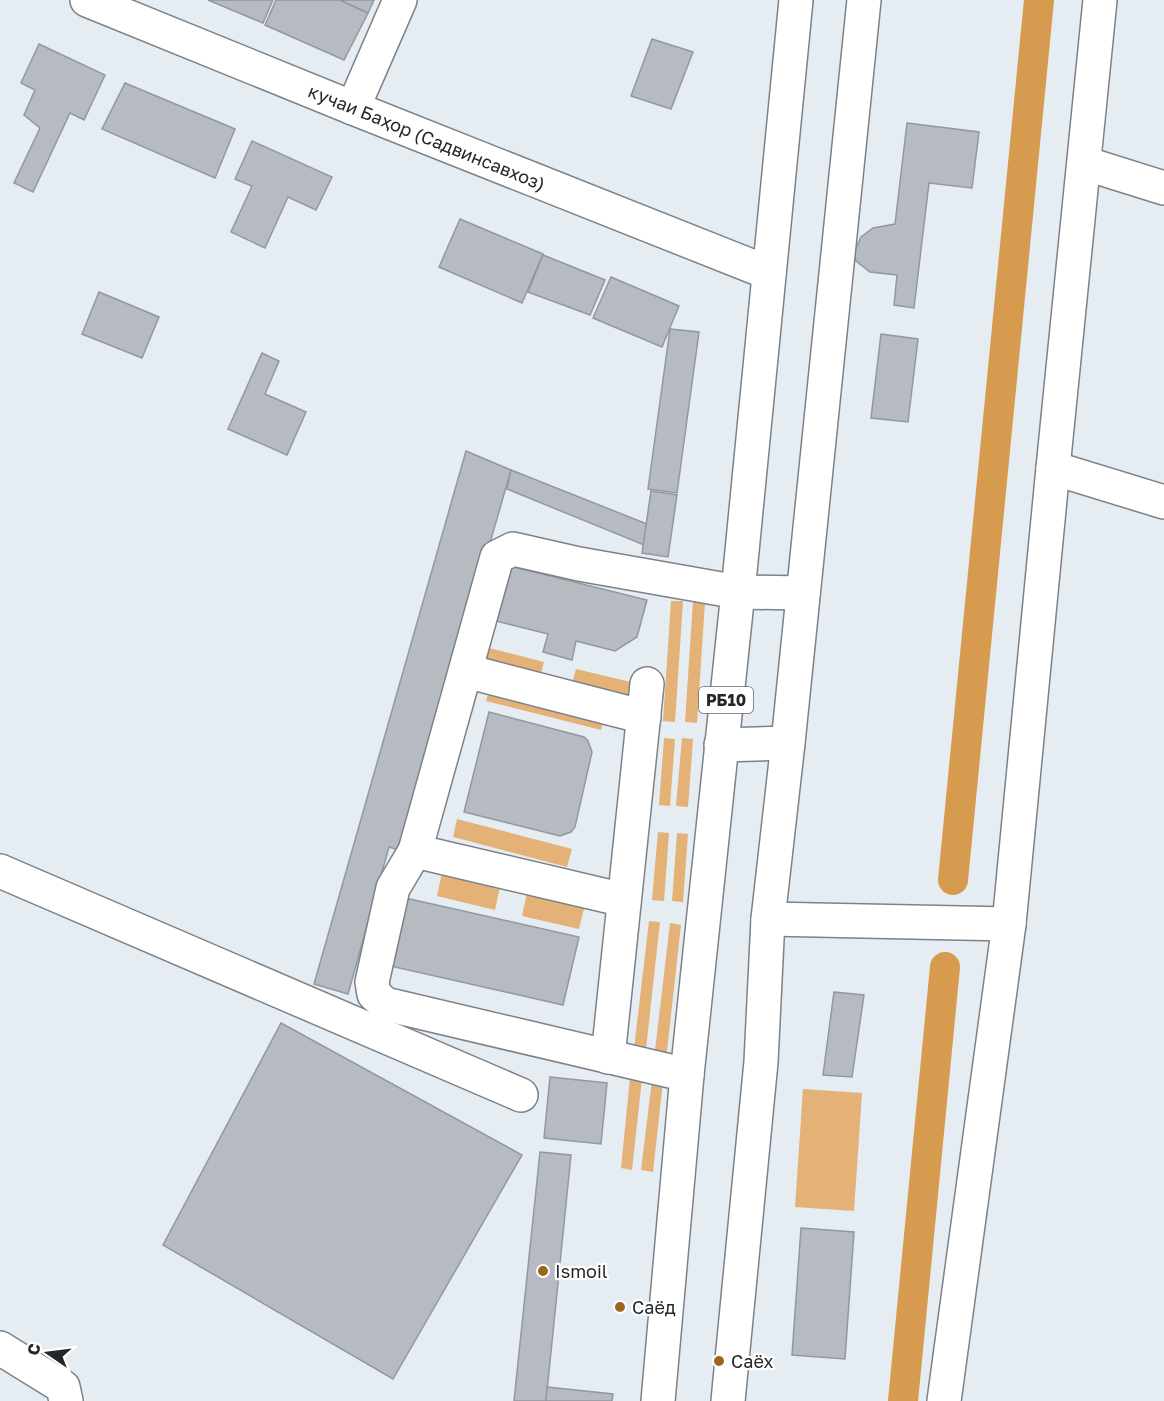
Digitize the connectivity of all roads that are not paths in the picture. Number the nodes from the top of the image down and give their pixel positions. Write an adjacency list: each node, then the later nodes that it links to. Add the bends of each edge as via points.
1 (87, 0): 6 (main road, кучаи Баҳор (Садвинсавхоз))
2 (400, 0): 6 (main road)
3 (796, 0): 9 (main road, РБ10)
4 (864, 0): 13 (main road)
5 (1100, 0): 7 (main road)
6 (353, 108): 9 (main road, кучаи Баҳор (Садвинсавхоз))
7 (1084, 163): 8 (main road); 10 (main road)
8 (1164, 188)
9 (769, 273): 12 (main road, РБ10)
10 (1053, 468): 11 (main road); 23 (main road)
11 (1164, 502)
12 (738, 592): 13 (main road); 14 (main road, via 513,549 497,557); 18 (main road, РБ10)
13 (802, 593): 17 (main road)
14 (465, 671): 16 (main road); 19 (main road)
15 (647, 684): 16 (main road)
16 (644, 717): 21 (main road)
17 (788, 743): 18 (main road); 22 (main road)
18 (721, 745): 25 (main road, РБ10)
19 (415, 851): 21 (main road); 24 (main road, via 393,888 372,982 374,994 385,1004)
20 (0, 871): 26 (main road)
21 (624, 900): 24 (main road)
22 (768, 919): 23 (main road); 30 (main road, via 761,1062)
23 (1010, 924): 31 (main road)
24 (608, 1057): 25 (main road)
25 (687, 1075): 29 (main road, РБ10)
26 (521, 1095)
27 (0, 1348): 28 (main road, via 63,1387)
28 (66, 1401)
29 (658, 1401)
30 (728, 1401)
31 (944, 1401)

